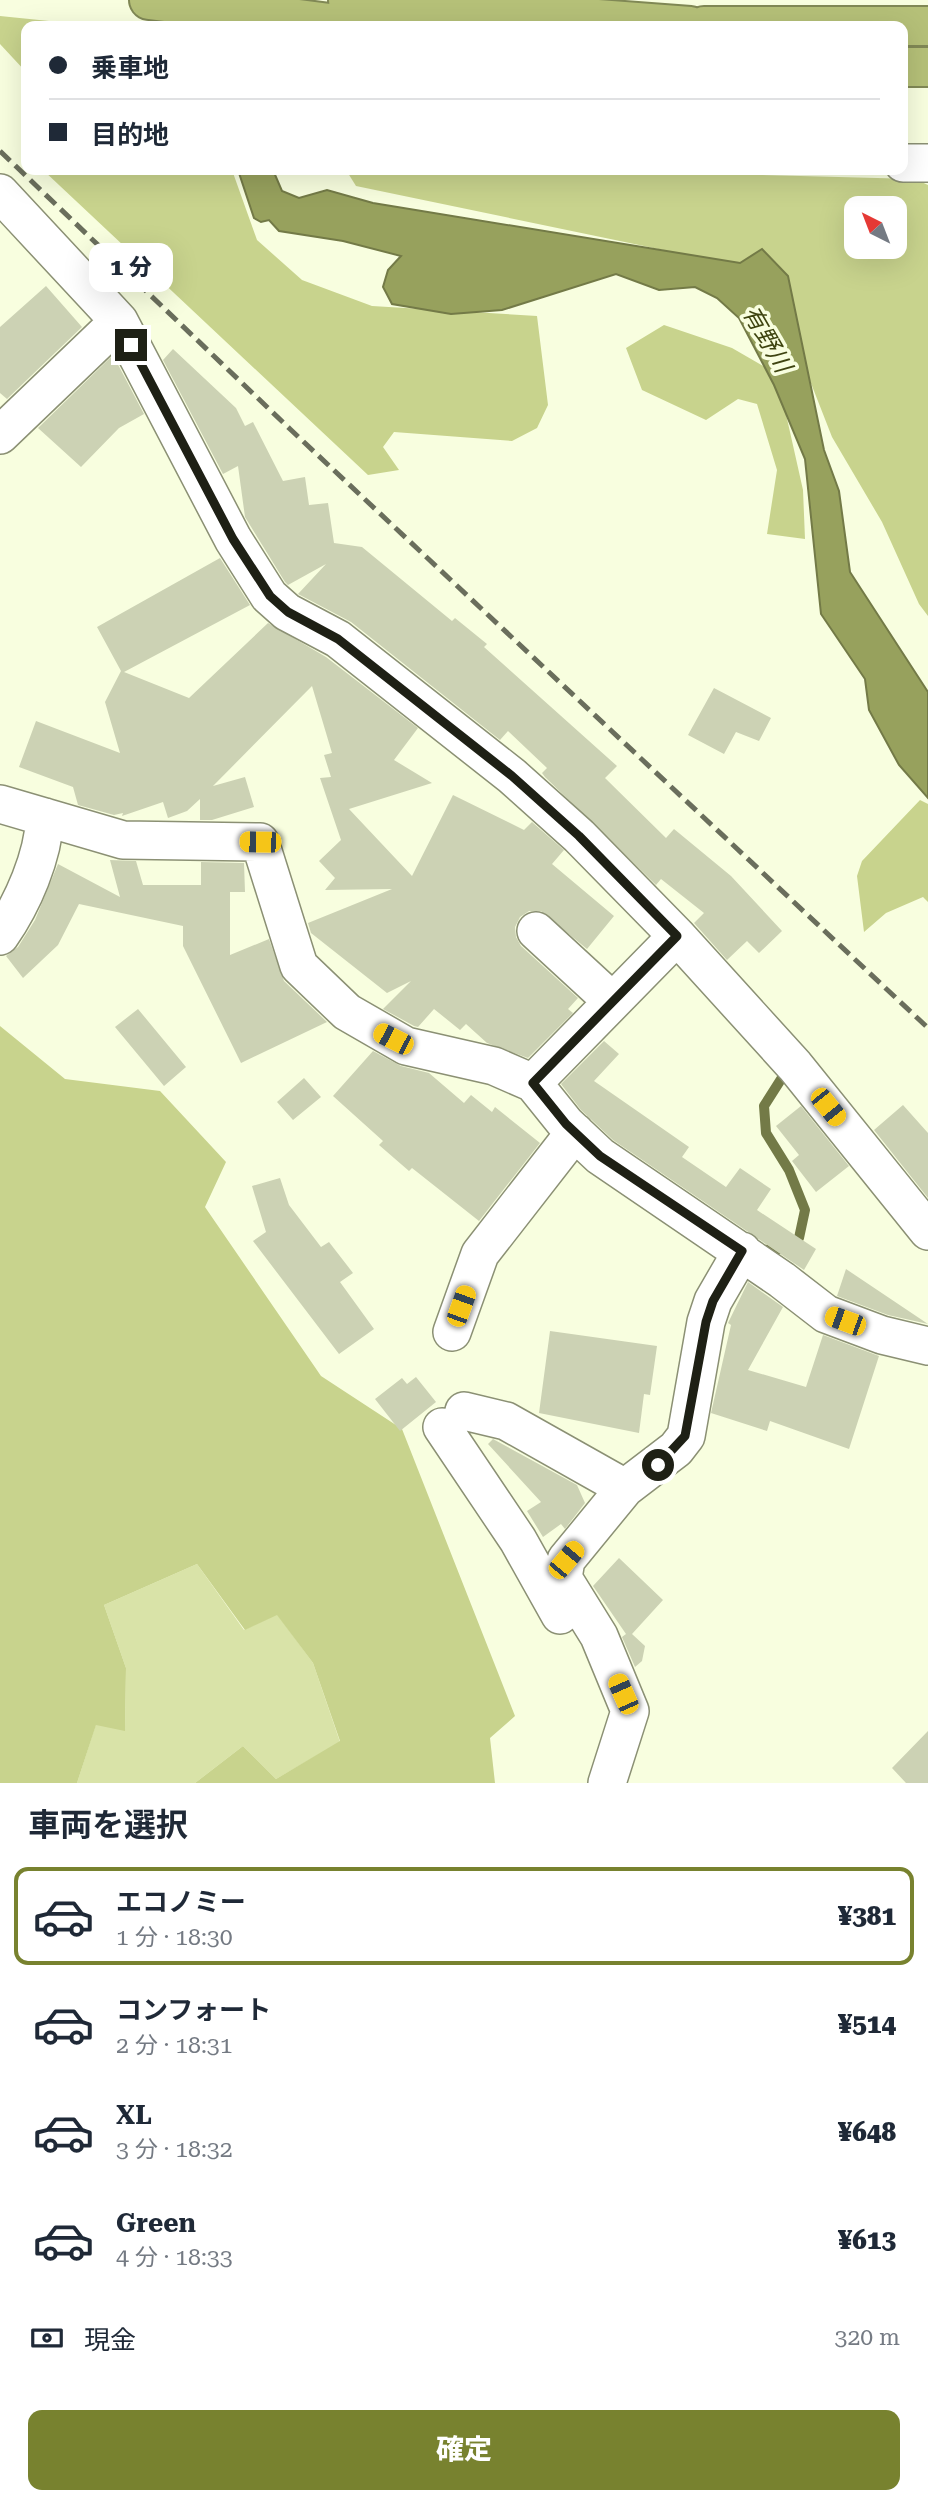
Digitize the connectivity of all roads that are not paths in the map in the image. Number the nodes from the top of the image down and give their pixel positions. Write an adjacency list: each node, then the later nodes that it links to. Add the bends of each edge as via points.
1 (149, 0): 3 (highway)
2 (348, 0): 4 (highway)
3 (315, 21)
4 (624, 21)
5 (908, 26): 6 (highway)
6 (928, 26)
7 (908, 66): 8 (highway)
8 (928, 67)
9 (908, 163): 10 (street)
10 (928, 163)
11 (0, 193): 12 (street)
12 (119, 321): 13 (street); 18 (street, via 233,539 270,596 288,612 338,639 512,776 579,836)
13 (0, 435)
14 (0, 804): 15 (street)
15 (45, 817): 17 (street, via 44,844); 20 (street, via 122,840 260,842 299,966 348,1012 406,1046 494,1066)
16 (536, 931): 19 (street)
17 (0, 936)
18 (677, 936): 19 (street); 22 (street, via 795,1066)
19 (612, 1001): 20 (street)
20 (533, 1083): 21 (street)
21 (575, 1132): 23 (street, via 600,1156); 24 (street, via 480,1254)
22 (928, 1231)
23 (742, 1251): 25 (street, via 826,1314); 26 (street, via 706,1322 685,1436 676,1449)
24 (452, 1332)
25 (928, 1346)
26 (625, 1488): 27 (street, via 562,1570 599,1636 630,1711); 27 (street, via 506,1420 453,1419 549,1590)
27 (621, 1746): 28 (street)
28 (607, 1783)

